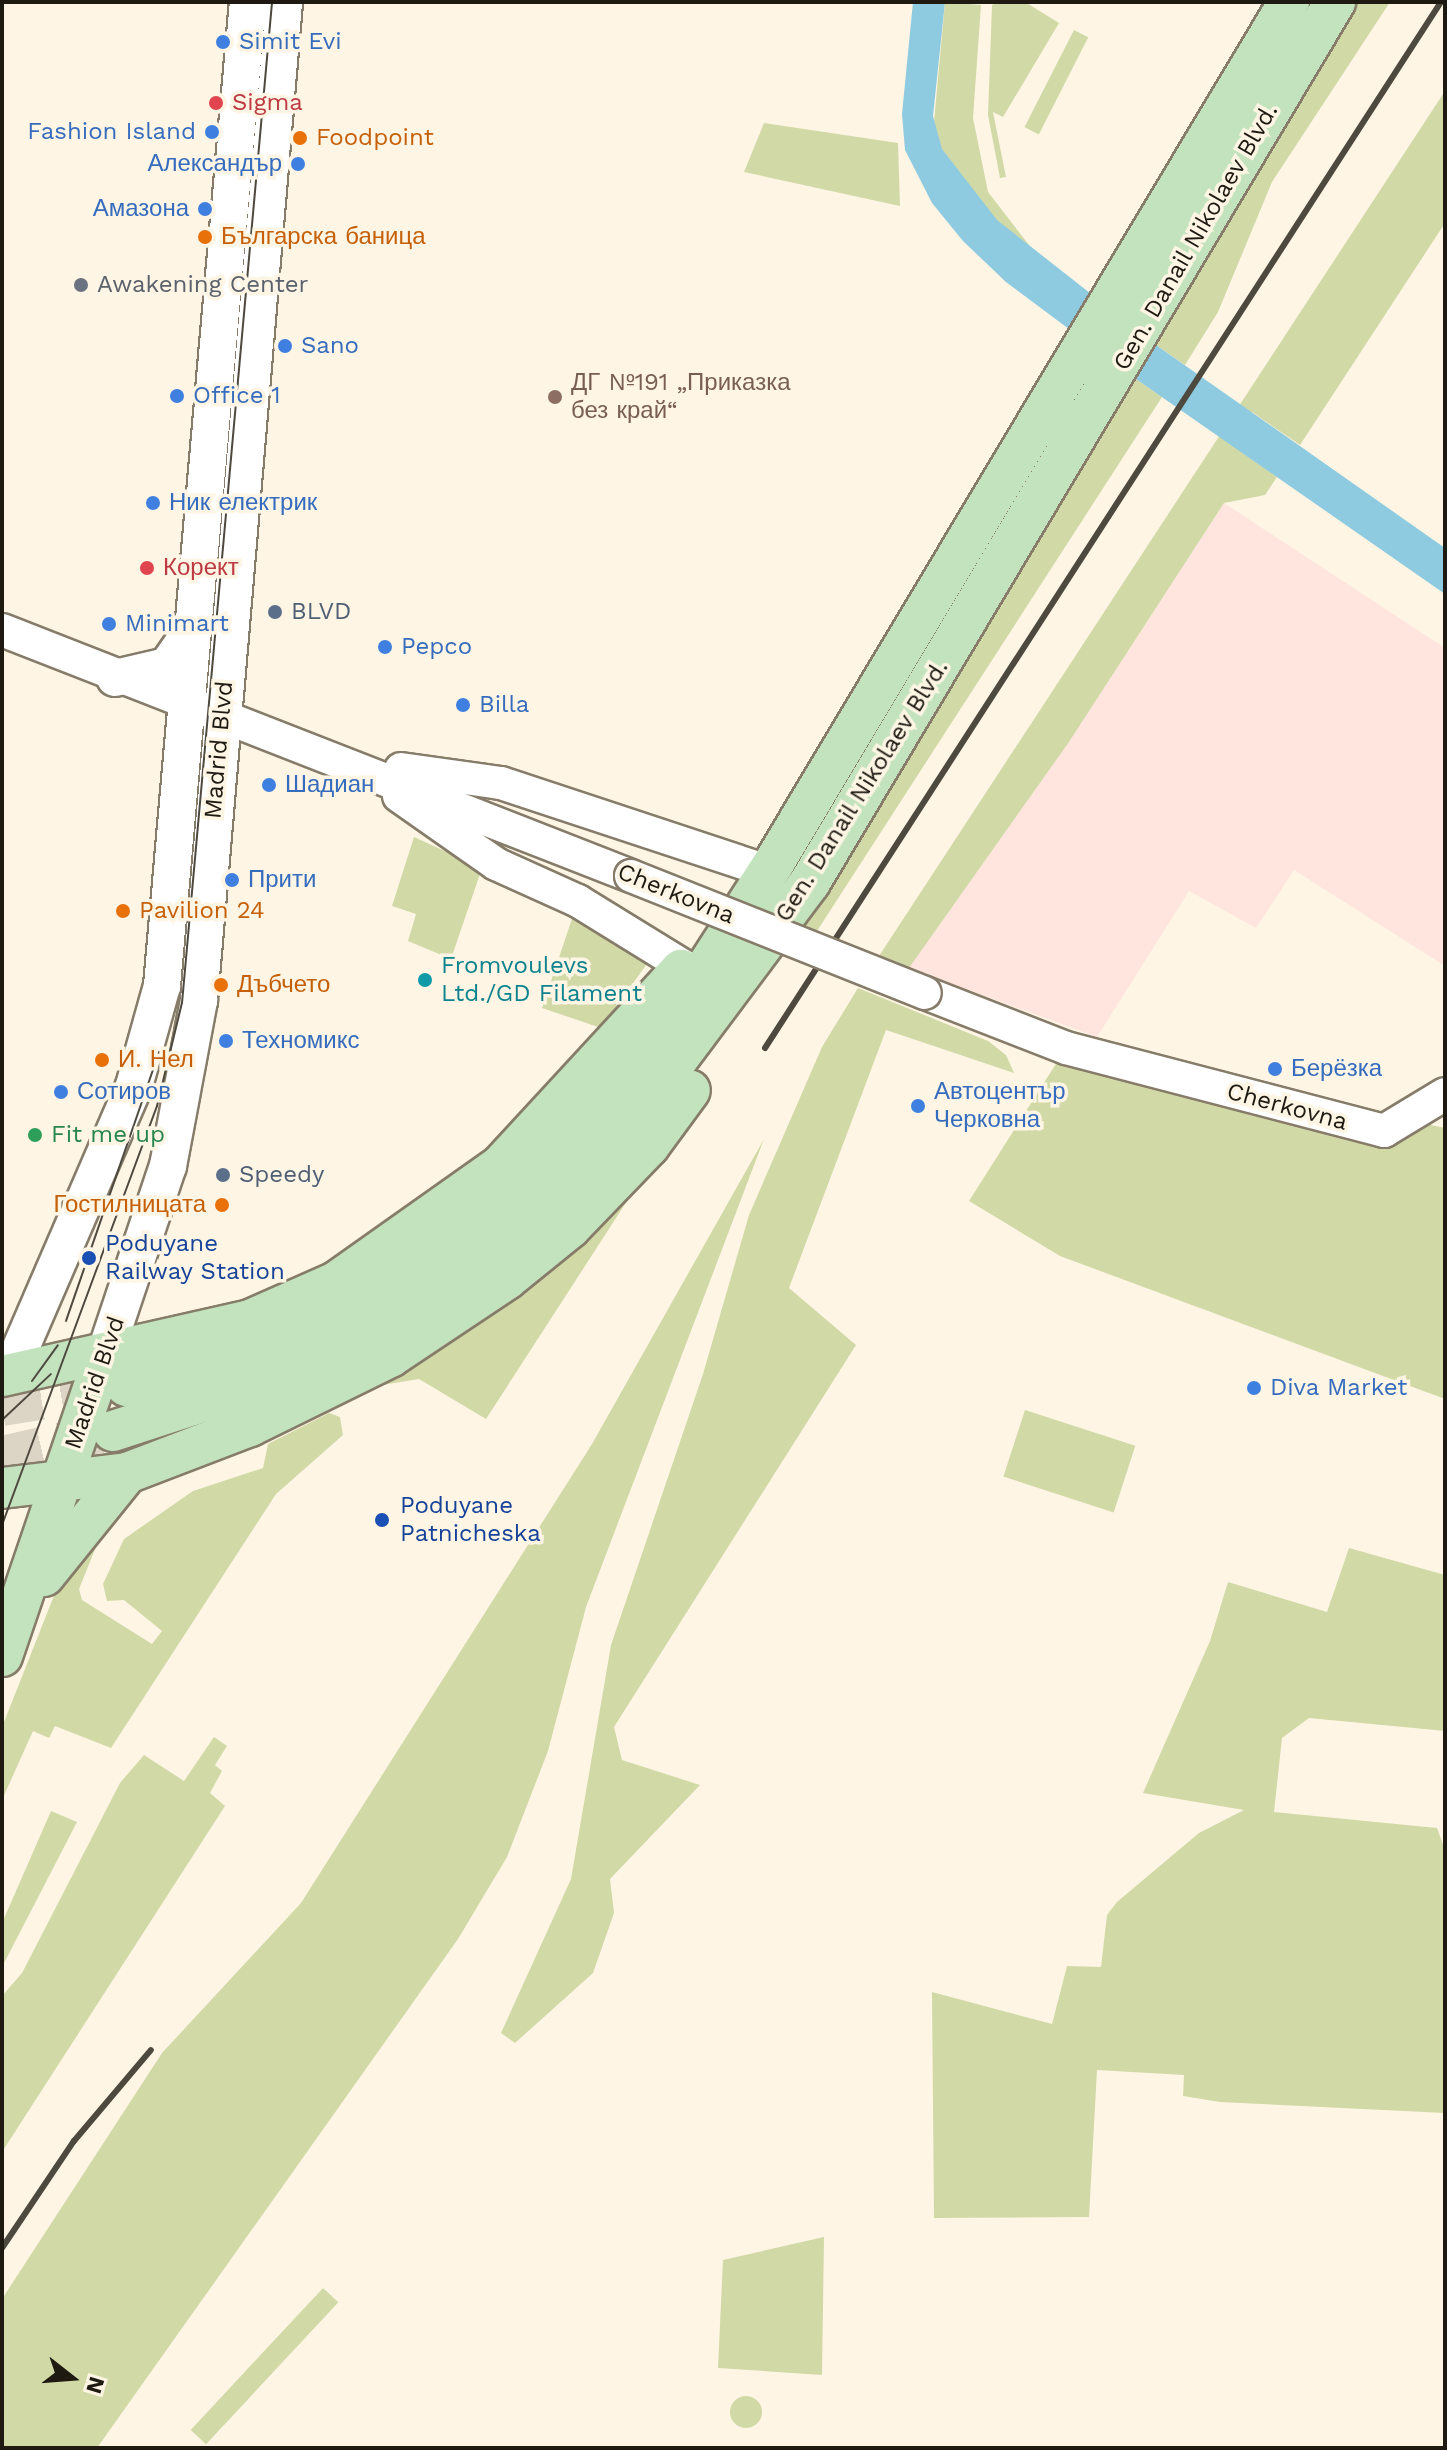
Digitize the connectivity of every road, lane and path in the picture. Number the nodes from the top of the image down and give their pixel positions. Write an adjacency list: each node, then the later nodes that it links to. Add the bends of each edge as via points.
1 (248, 2): 6 (main road, Madrid Blvd)
2 (284, 2): 9 (main road, Madrid Blvd)
3 (1289, 2): 11 (main road, Gen. Danail Nikolaev Blvd.)
4 (1335, 2): 12 (main road, Gen. Danail Nikolaev Blvd.)
5 (2, 630): 7 (street, Cherkovna)
6 (192, 630): 7 (main road, via 167,666); 8 (main road, Madrid Blvd)
7 (115, 678): 8 (street, Cherkovna)
8 (186, 702): 9 (street, Cherkovna); 16 (main road, Madrid Blvd, via 170,938 152,1032)
9 (222, 715): 10 (street, Cherkovna); 15 (main road, Madrid Blvd, via 186,1080)
10 (350, 762): 11 (street, via 501,783); 13 (street, via 496,864 578,901); 14 (street, Cherkovna, bridge, via 1066,1048 1384,1131)
11 (769, 866): 13 (main road); 15 (main road, Gen. Danail Nikolaev Blvd., via 660,1039 606,1105 511,1196 433,1255 342,1311 278,1341)
12 (810, 882): 17 (main road, Gen. Danail Nikolaev Blvd., via 623,1132 498,1252 415,1309 357,1337 176,1414); 18 (main road, via 691,1089 649,1146 570,1228 507,1279 390,1357 250,1426)
13 (685, 967): 15 (main road, via 500,1166 418,1227 336,1282 266,1315)
14 (1445, 1094)
15 (115, 1371): 16 (main road); 19 (main road, Madrid Blvd)
16 (4, 1381)
17 (113, 1431)
18 (127, 1473): 19 (main road); 21 (main road, via 71,1537)
19 (62, 1481): 20 (main road); 21 (main road, Madrid Blvd)
20 (2, 1488)
21 (8, 1642)

